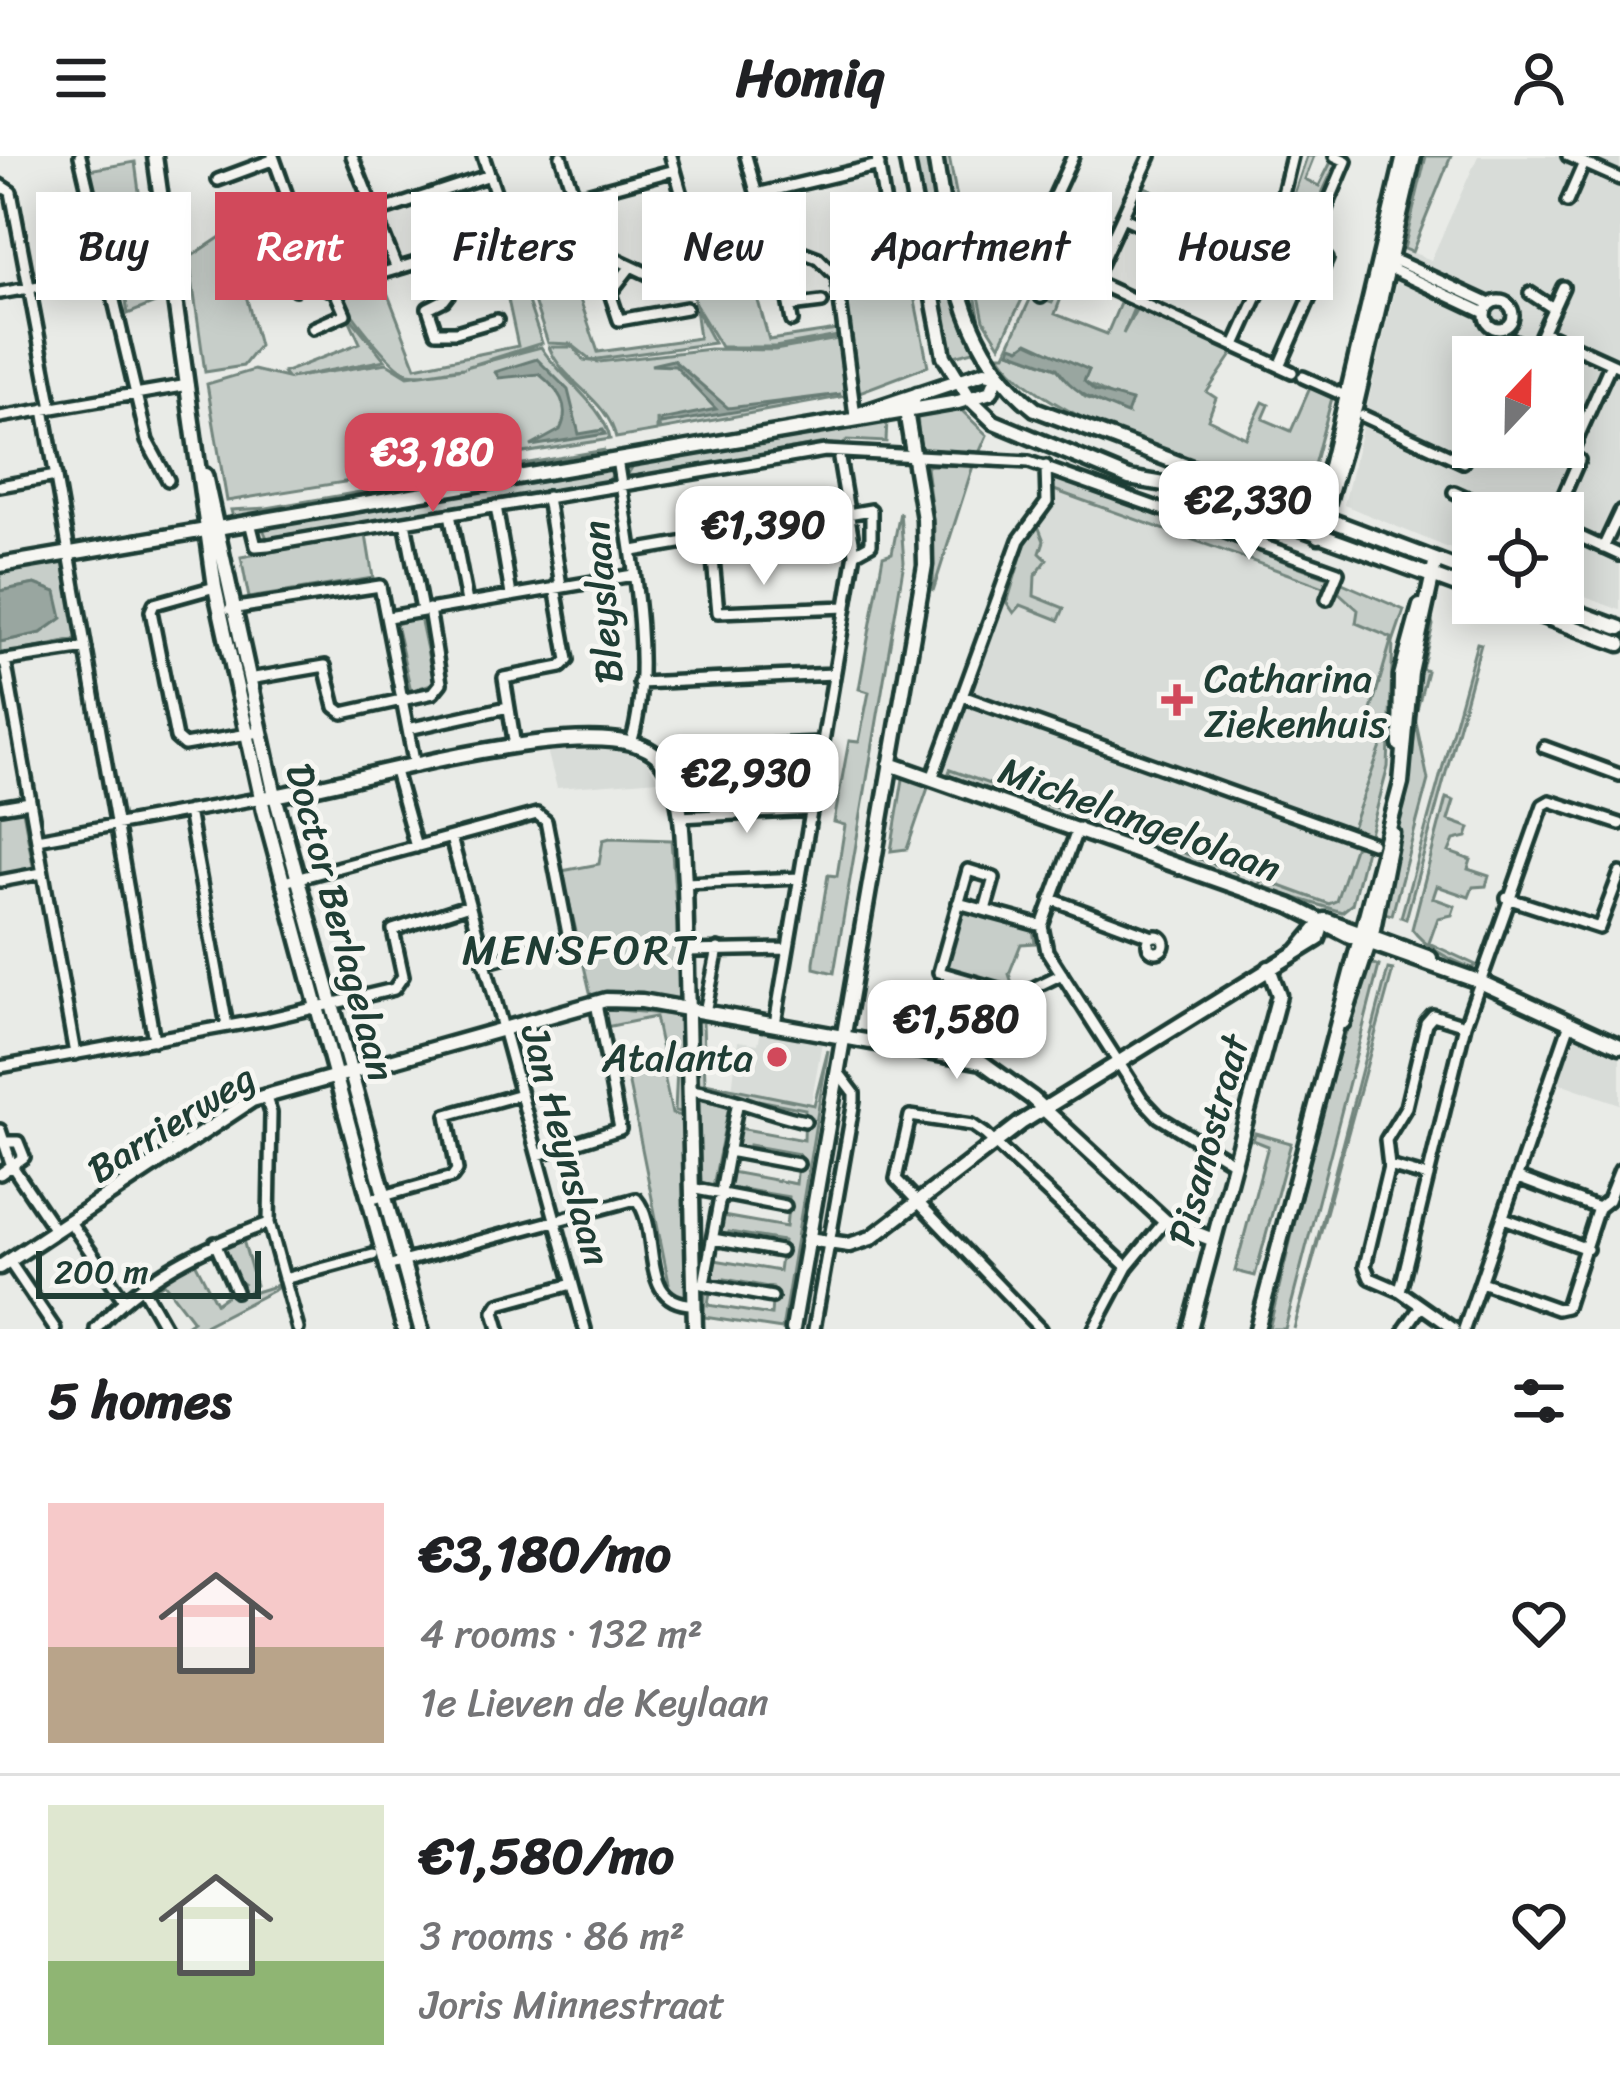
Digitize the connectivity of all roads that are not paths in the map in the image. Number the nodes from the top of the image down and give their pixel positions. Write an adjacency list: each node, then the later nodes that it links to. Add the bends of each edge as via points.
1 (80, 156): 25 (street)
2 (155, 156): 81 (main road)
3 (352, 156): 27 (street)
4 (483, 156): 21 (street)
5 (561, 156): 29 (street)
6 (671, 156): 20 (street)
7 (746, 156): 32 (street)
8 (906, 156): 80 (main road, via 936,331)
9 (935, 156): 79 (main road, via 963,307)
10 (1073, 156): 35 (street)
11 (1150, 156): 40 (street)
12 (1292, 156): 36 (street)
13 (1335, 156): 37 (street, via 1346,161)
14 (1404, 156): 46 (main road)
15 (1414, 156): 46 (main road)
16 (1568, 156): 19 (street)
17 (272, 158): 23 (street); 26 (street)
18 (878, 160): 33 (street); 34 (street)
19 (1587, 161): 22 (street); 38 (street)
20 (675, 170): 30 (street); 31 (street)
21 (490, 175): 28 (street); 39 (street)
22 (1620, 179)
23 (218, 180)
24 (0, 185): 55 (street, via 11,192)
25 (88, 192)
26 (285, 192)
27 (367, 192)
28 (496, 192)
29 (572, 192)
30 (593, 192)
31 (681, 192)
32 (756, 192)
33 (764, 192)
34 (883, 192)
35 (1056, 192)
36 (1283, 192)
37 (1333, 192)
38 (1567, 202)
39 (387, 209)
40 (1122, 217): 41 (street); 42 (street)
41 (1136, 223)
42 (1112, 239)
43 (387, 242): 49 (street)
44 (806, 254): 51 (street)
45 (618, 258): 48 (street)
46 (1391, 263): 69 (street); 84 (main road); 107 (main road)
47 (411, 266): 49 (street)
48 (631, 266): 50 (street); 68 (street, via 610,293 619,320)
49 (398, 269): 52 (street)
50 (642, 271)
51 (830, 271)
52 (387, 272)
53 (36, 287): 55 (street)
54 (1563, 287): 70 (street)
55 (30, 288): 57 (street); 87 (street)
56 (1112, 289): 76 (street)
57 (0, 293)
58 (1530, 293): 70 (street)
59 (113, 300): 82 (street)
60 (339, 300): 73 (street, via 345,314)
61 (444, 300): 71 (street, via 428,308 436,332)
62 (788, 300): 67 (street)
63 (840, 300): 89 (street)
64 (1254, 300): 76 (street)
65 (1310, 300): 78 (street)
66 (822, 302): 67 (street)
67 (790, 306): 72 (street)
68 (686, 308)
69 (1488, 308)
70 (1553, 308): 74 (street)
71 (497, 320)
72 (792, 321)
73 (313, 328)
74 (1543, 332): 75 (street); 77 (street)
75 (1541, 336)
76 (1235, 345): 78 (street)
77 (1616, 365): 101 (street, via 1570,455 1579,460)
78 (1280, 366): 84 (street)
79 (998, 375): 80 (main road); 85 (main road, via 996,388); 107 (main road, via 1056,421)
80 (956, 380): 83 (main road); 85 (main road)
81 (188, 385): 82 (street); 110 (main road)
82 (135, 394): 87 (street); 98 (street, via 151,454)
83 (917, 394): 86 (main road); 88 (main road)
84 (1348, 397): 107 (main road)
85 (970, 399): 88 (main road); 111 (main road, via 1039,445 1129,478 1194,489)
86 (892, 401): 88 (main road); 89 (main road)
87 (48, 408): 91 (street); 97 (street)
88 (906, 411): 89 (main road); 93 (main road)
89 (855, 416): 95 (main road)
90 (1363, 416): 94 (street)
91 (0, 417)
92 (838, 452): 93 (street); 100 (street); 106 (street)
93 (914, 456): 96 (street); 153 (main road, via 925,566)
94 (1452, 457)
95 (617, 459): 100 (street, Bleyslaan); 108 (main road)
96 (1046, 466): 128 (street, via 1338,572); 143 (street, via 1047,502 1019,540)
97 (56, 476): 99 (street); 116 (street)
98 (168, 480)
99 (0, 486)
100 (621, 486): 102 (street); 115 (street, Bleyslaan)
101 (1565, 492)
102 (547, 497): 103 (street); 126 (street)
103 (496, 506): 105 (street); 127 (street)
104 (1620, 512): 114 (street)
105 (451, 514): 109 (street); 129 (street)
106 (849, 514): 112 (street); 117 (street); 117 (street, via 875,513 871,544)
107 (1323, 515): 111 (main road); 119 (main road)
108 (250, 522): 109 (street, via 256,546); 110 (main road)
109 (405, 522): 132 (street)
110 (210, 529): 116 (main road); 125 (main road, Doctor Berlagelaan); 131 (main road, Doctor Berlagelaan)
111 (1318, 536): 123 (main road)
112 (711, 538): 115 (street); 130 (street, via 718,612)
113 (1584, 539): 114 (street)
114 (1603, 548): 118 (street)
115 (633, 551): 122 (street, Bleyslaan)
116 (69, 553): 120 (main road); 138 (street)
117 (855, 554): 130 (street)
118 (1620, 555)
119 (1436, 560): 121 (main road); 123 (main road)
120 (0, 565)
121 (1452, 566)
122 (633, 575): 126 (street); 142 (street, Bleyslaan)
123 (1431, 577): 124 (main road); 185 (main road, via 1401,676 1401,783)
124 (1452, 584)
125 (215, 587): 131 (main road, Doctor Berlagelaan); 147 (street, via 151,611 176,738 184,745)
126 (558, 587): 127 (street); 145 (street, via 568,660 504,678)
127 (512, 595): 129 (street)
128 (1328, 599)
129 (467, 602): 132 (street)
130 (846, 607): 140 (street)
131 (227, 610): 134 (street, via 380,586); 141 (main road, Doctor Berlagelaan); 147 (main road, Doctor Berlagelaan)
132 (425, 610): 134 (street); 144 (street, via 440,689)
133 (1584, 615): 136 (main road)
134 (388, 616): 144 (street)
135 (1564, 624): 137 (main road)
136 (1620, 628)
137 (1620, 644)
138 (86, 648): 139 (street); 164 (street)
139 (3, 661): 159 (street)
140 (834, 674): 142 (street); 149 (street)
141 (249, 679): 144 (street, via 319,664 338,712); 147 (main road, Doctor Berlagelaan)
142 (640, 683): 148 (street, Bleyslaan)
143 (962, 696): 157 (street); 169 (street, Michelangelolaan)
144 (403, 699): 146 (street)
145 (508, 707): 146 (street); 150 (street)
146 (408, 729): 154 (street)
147 (253, 733): 158 (main road, Doctor Berlagelaan)
148 (632, 740): 150 (main road); 152 (main road)
149 (822, 743): 152 (street, via 686,748); 161 (street)
150 (515, 746): 154 (main road)
151 (1544, 747): 156 (street)
152 (662, 761): 163 (main road)
153 (890, 764): 157 (main road, Michelangelolaan); 203 (main road)
154 (415, 766): 155 (main road)
155 (395, 771): 158 (main road); 170 (street)
156 (1620, 775)
157 (933, 776): 166 (main road, Michelangelolaan)
158 (268, 797): 162 (street); 175 (main road, Doctor Berlagelaan)
159 (30, 802): 160 (street); 168 (street)
160 (0, 807)
161 (812, 810): 163 (street); 173 (street)
162 (188, 811): 164 (street); 201 (street)
163 (680, 817): 176 (main road)
164 (116, 824): 168 (street); 204 (street)
165 (1620, 824): 177 (street, via 1543,805)
166 (1078, 828): 178 (street); 182 (main road, Michelangelolaan)
167 (451, 838): 170 (street); 180 (street, Jan Heynslaan); 189 (street, via 531,815 546,821 567,937)
168 (37, 839): 171 (street)
169 (1372, 843)
170 (416, 847): 175 (street)
171 (42, 873): 174 (street); 206 (street)
172 (1620, 873): 177 (street, via 1599,928)
173 (800, 878): 176 (street); 186 (street)
174 (0, 881)
175 (290, 881): 194 (main road, Doctor Berlagelaan); 195 (main road, Doctor Berlagelaan)
176 (685, 884): 188 (main road)
177 (1508, 898): 192 (street)
178 (1051, 899): 183 (street); 184 (street)
179 (958, 903): 181 (street); 181 (street, via 968,870 994,878); 191 (street, via 938,972 1019,995)
180 (469, 905): 189 (street, Jan Heynslaan); 194 (street, via 400,923 392,935 401,982)
181 (985, 910): 183 (street)
182 (1324, 920): 185 (main road, Michelangelolaan); 190 (main road, via 1297,952)
183 (1042, 926): 191 (street)
184 (1150, 936)
185 (1366, 937): 192 (main road, Michelangelolaan); 279 (main road)
186 (786, 949): 187 (street); 199 (street)
187 (718, 950): 188 (street); 197 (street)
188 (686, 951): 196 (main road)
189 (484, 963): 202 (street, Jan Heynslaan)
190 (1269, 968): 207 (main road); 221 (main road, Pisanostraat, via 1279,994)
191 (1062, 974): 207 (street)
192 (1478, 981): 198 (main road, Michelangelolaan); 200 (street)
193 (596, 1003): 196 (main road, Barrierweg); 202 (main road, Barrierweg); 220 (street, via 620,1129)
194 (333, 1004): 195 (street); 210 (main road, Doctor Berlagelaan)
195 (317, 1007): 201 (street); 210 (main road, Doctor Berlagelaan)
196 (688, 1009): 197 (main road, Barrierweg); 211 (main road)
197 (705, 1012): 199 (main road, Barrierweg)
198 (1570, 1023): 205 (main road, Michelangelolaan); 228 (street)
199 (775, 1024): 203 (main road, Barrierweg)
200 (1465, 1025): 224 (street, via 1430,1017 1406,1107 1386,1140); 227 (street)
201 (227, 1026): 204 (street)
202 (503, 1028): 210 (main road, Barrierweg); 212 (street, Jan Heynslaan)
203 (845, 1037): 209 (main road); 215 (main road, Barrierweg, via 982,1062)
204 (154, 1040): 206 (street)
205 (1620, 1046)
206 (75, 1054): 208 (street)
207 (1119, 1063): 215 (main road); 221 (street, via 1159,1117)
208 (0, 1067)
209 (838, 1069): 244 (main road); 246 (street, via 854,1093)
210 (343, 1072): 213 (main road, Barrierweg); 231 (main road, Doctor Berlagelaan); 232 (main road, Doctor Berlagelaan)
211 (691, 1090): 214 (street, via 727,1095); 229 (main road)
212 (521, 1094): 220 (street, Jan Heynslaan); 231 (street, via 447,1115 452,1178)
213 (265, 1095): 239 (main road, Barrierweg); 240 (street)
214 (737, 1106): 216 (street); 219 (street)
215 (1044, 1110): 218 (main road); 238 (main road, Barrierweg)
216 (805, 1121)
217 (1, 1138): 223 (street, via 18,1142 24,1157)
218 (996, 1144): 233 (main road); 233 (street, via 972,1125 910,1116 896,1179); 253 (street)
219 (728, 1151): 222 (street); 230 (street)
220 (538, 1155): 237 (street, Jan Heynslaan)
221 (1234, 1163): 242 (main road, Pisanostraat)
222 (798, 1164)
223 (12, 1166): 226 (street); 241 (street)
224 (1389, 1166): 227 (street); 260 (street, via 1365,1266 1370,1278)
225 (1620, 1170): 235 (street)
226 (0, 1174)
227 (1427, 1177): 260 (street)
228 (1518, 1178): 235 (street); 236 (street)
229 (696, 1190): 230 (street); 257 (main road)
230 (719, 1194): 234 (street); 243 (street)
231 (384, 1196): 232 (street); 250 (main road, Doctor Berlagelaan)
232 (369, 1200): 252 (main road, Doctor Berlagelaan)
233 (917, 1202): 246 (main road, via 860,1244); 276 (street)
234 (785, 1206)
235 (1598, 1208): 247 (street)
236 (1504, 1218): 247 (street); 255 (street)
237 (555, 1220): 250 (street); 256 (street, Jan Heynslaan); 263 (street, via 636,1199 660,1292 675,1304)
238 (1165, 1221): 242 (main road); 253 (street)
239 (70, 1222): 241 (main road, Barrierweg); 262 (street)
240 (269, 1223): 245 (street); 254 (street)
241 (55, 1231): 251 (main road, Barrierweg)
242 (1211, 1238): 278 (main road, Pisanostraat)
243 (713, 1239): 248 (street); 257 (street)
244 (808, 1239): 246 (main road); 274 (main road)
245 (215, 1243): 258 (street); 259 (street)
246 (830, 1243): 275 (street)
247 (1587, 1249): 255 (street, via 1563,1309)
248 (780, 1251)
249 (373, 1255): 254 (street)
250 (402, 1262): 252 (street); 270 (main road, Doctor Berlagelaan)
251 (4, 1264): 265 (street)
252 (387, 1266): 269 (main road, Doctor Berlagelaan)
253 (1127, 1267): 277 (street)
254 (284, 1279): 268 (street)
255 (1481, 1282): 282 (street)
256 (572, 1284): 271 (street, via 499,1304); 272 (street, Jan Heynslaan)
257 (700, 1284): 261 (street); 263 (main road)
258 (142, 1287): 262 (street); 267 (street)
259 (236, 1291)
260 (1400, 1291): 264 (street)
261 (772, 1297)
262 (124, 1300): 266 (street)
263 (694, 1304): 273 (main road)
264 (1421, 1306): 280 (street); 281 (street)
265 (55, 1329)
266 (96, 1329)
267 (166, 1329)
268 (298, 1329)
269 (404, 1329)
270 (421, 1329)
271 (500, 1329)
272 (585, 1329)
273 (695, 1329)
274 (793, 1329)
275 (814, 1329)
276 (1040, 1329)
277 (1094, 1329)
278 (1190, 1329)
279 (1262, 1329)
280 (1405, 1329)
281 (1454, 1329)
282 (1464, 1329)

